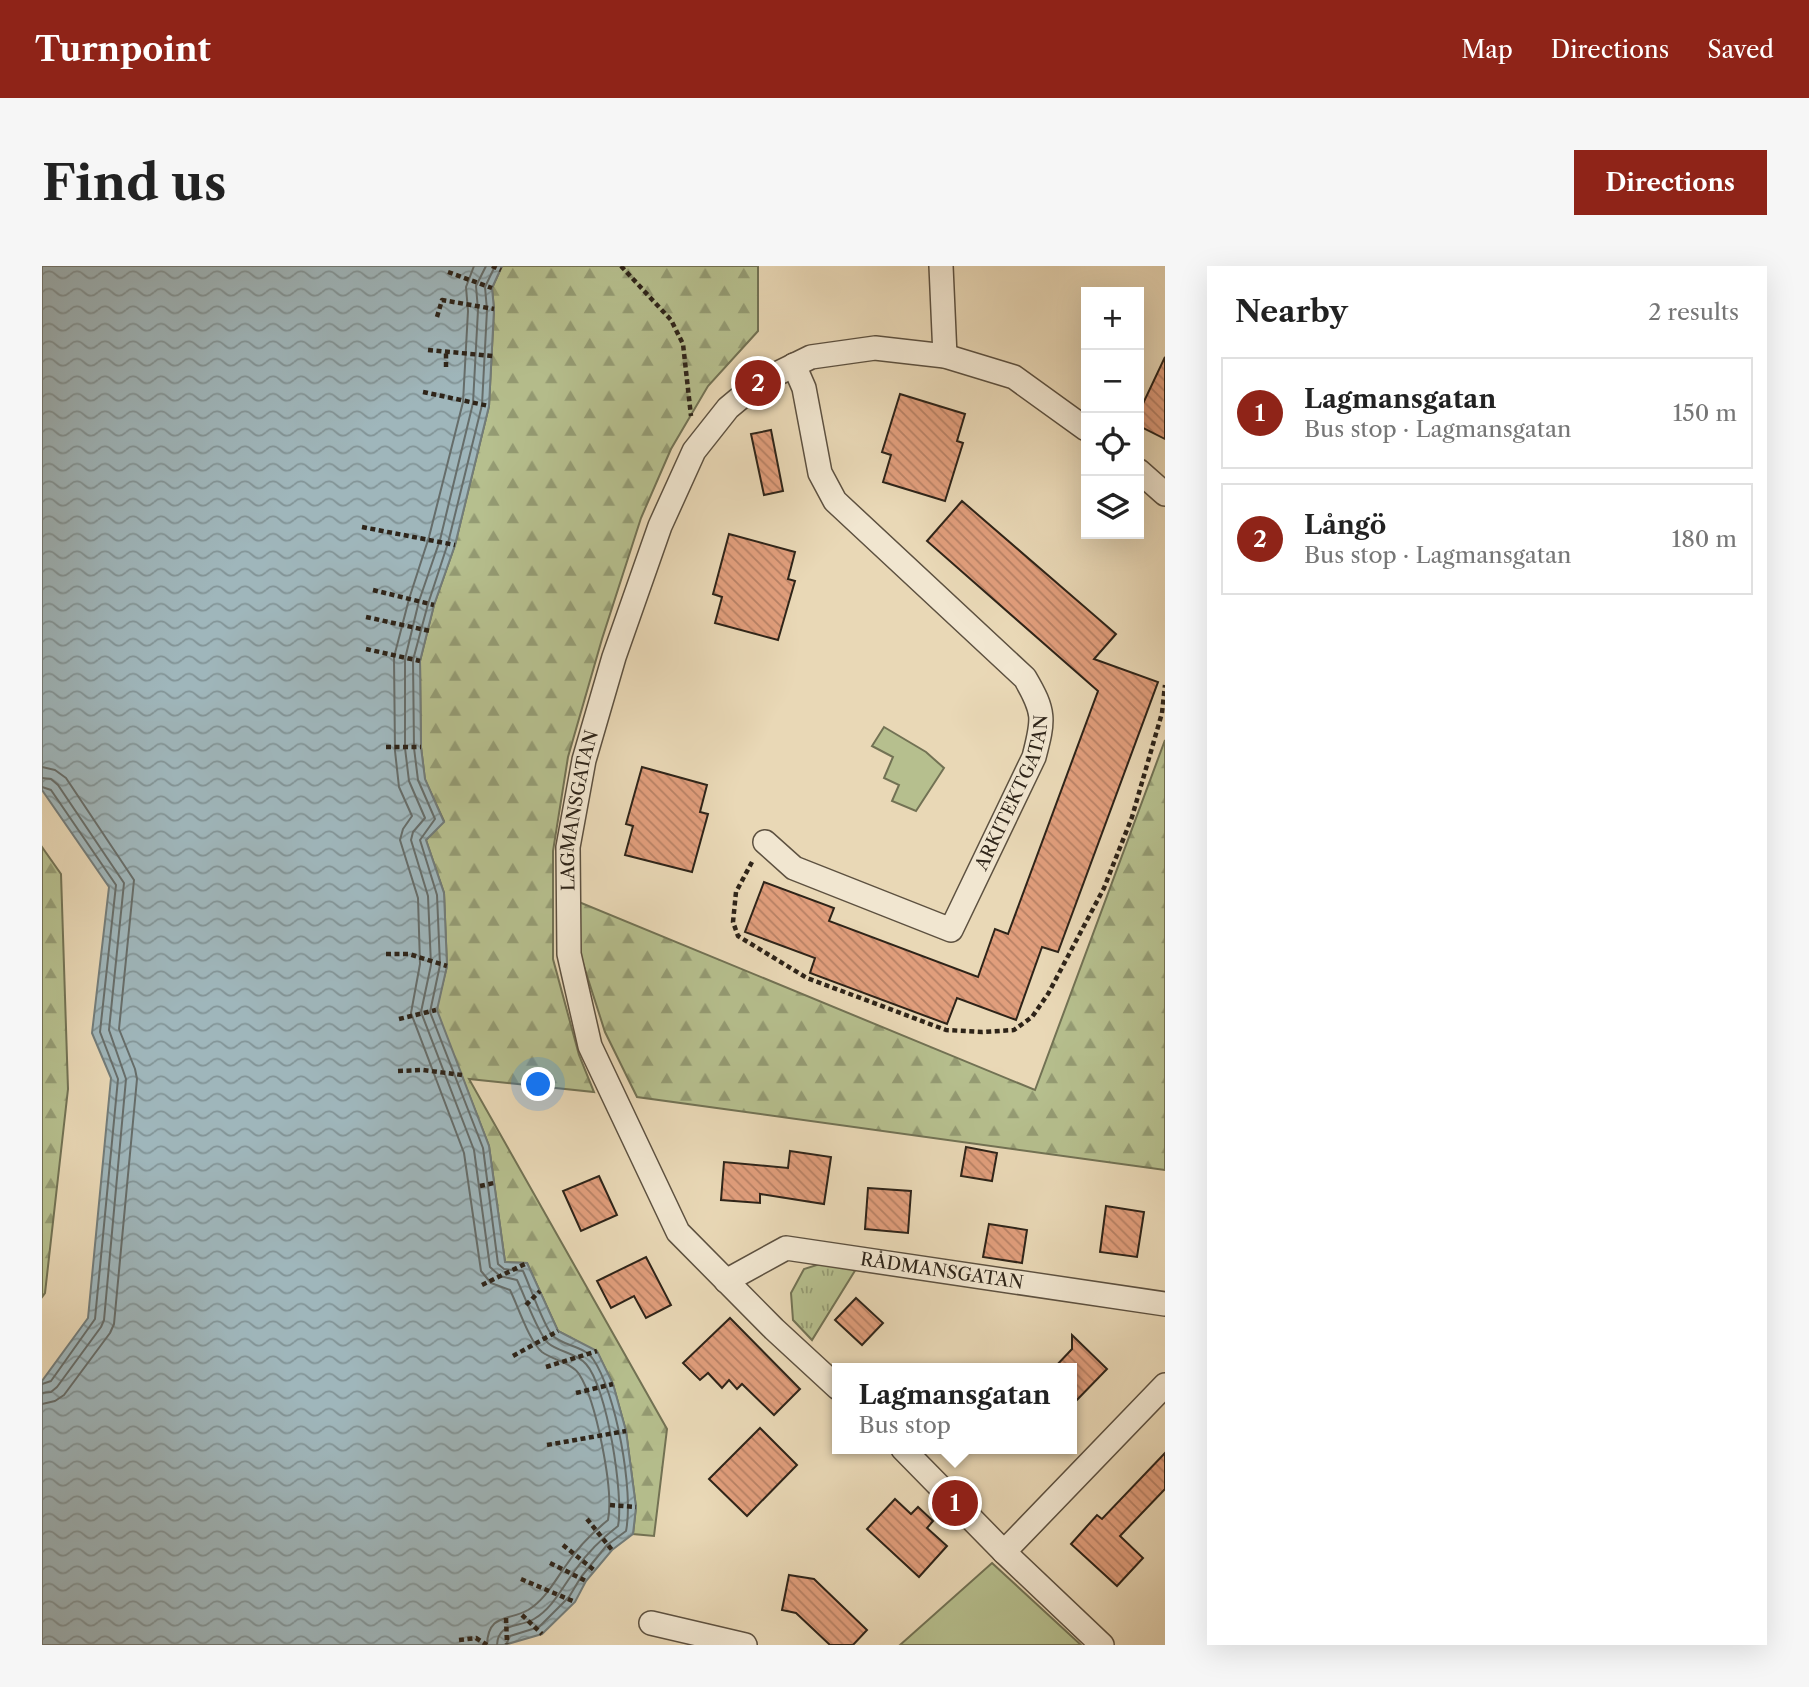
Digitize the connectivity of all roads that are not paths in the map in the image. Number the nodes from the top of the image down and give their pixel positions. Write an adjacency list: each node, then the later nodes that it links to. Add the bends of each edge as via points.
1 (941, 266): 2 (street)
2 (945, 356): 3 (street, LAGMANSGATAN, via 875,348 811,357); 4 (street, LAGMANSGATAN, via 1013,377)
3 (794, 365): 7 (street, ARKITEKTGATAN, via 804,388 820,473 835,501 1025,678 1039,702 1042,728 1034,757 951,930 794,868); 8 (street, LAGMANSGATAN, via 758,383 727,408 694,451 660,526 614,657 583,760 568,847 569,954 590,1046 678,1232)
4 (1081, 425)
5 (1144, 475): 6 (street)
6 (1165, 494)
7 (765, 842)
8 (726, 1281): 9 (street, RÅDMANSGATAN, via 786,1248); 10 (street, LAGMANSGATAN)
9 (1165, 1304)
10 (832, 1382)
11 (1165, 1384): 13 (street)
12 (908, 1454): 13 (street)
13 (1004, 1552): 16 (street)
14 (651, 1623): 15 (street)
15 (745, 1645)
16 (1102, 1645)

